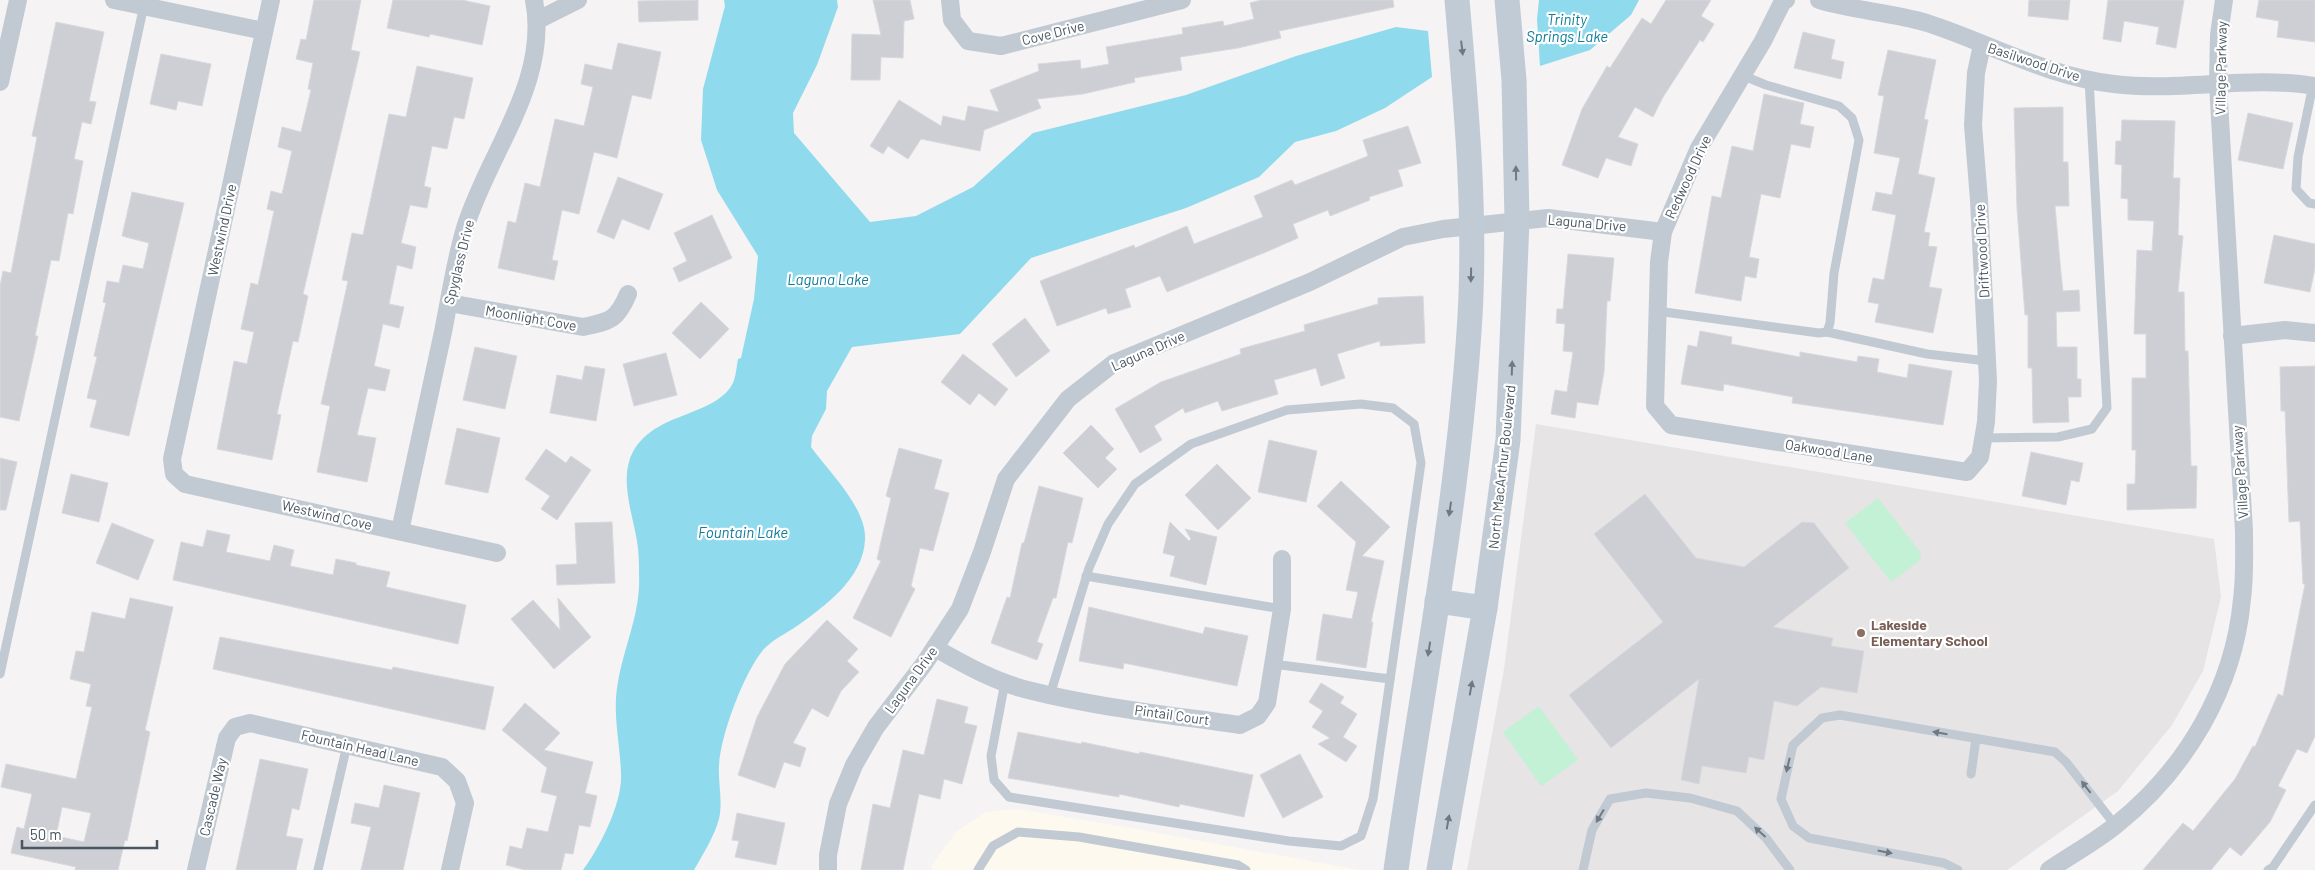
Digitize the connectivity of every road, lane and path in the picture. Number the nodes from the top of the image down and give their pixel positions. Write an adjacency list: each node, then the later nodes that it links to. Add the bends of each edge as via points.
1 (18, 0): 19 (street)
2 (114, 0): 13 (street)
3 (271, 0): 15 (street, Westwind Drive)
4 (534, 0): 14 (street, Spyglass Drive)
5 (578, 0): 14 (street)
6 (950, 0): 7 (street, Cove Drive, via 952,20 968,41 1000,46)
7 (1182, 0)
8 (1457, 0): 24 (main road, one-way to 24, via 1467,100)
9 (1507, 0): 23 (main road, North MacArthur Boulevard, one-way to 9, via 1514,80)
10 (1819, 0): 16 (street, Basilwood Drive, via 1896,14)
11 (2224, 0): 20 (street, Village Parkway)
12 (1784, 1): 17 (street, Redwood Drive)
13 (145, 3): 15 (street); 46 (lane)
14 (538, 20): 27 (street, Spyglass Drive, via 523,100 487,170 465,228)
15 (264, 31): 36 (street, Westwind Drive)
16 (1982, 45): 18 (street, Basilwood Drive, via 2065,75); 32 (street, Driftwood Drive, via 1976,73 1973,125)
17 (1744, 76): 25 (street, Redwood Drive, via 1699,148); 29 (lane, via 1838,106 1852,118 1859,140 1834,274)
18 (2089, 80): 20 (street, Basilwood Drive, via 2156,87); 34 (lane, via 2108,408 2092,429 2058,436)
19 (0, 82)
20 (2218, 84): 21 (street, Basilwood Drive, via 2284,81); 31 (street, Village Parkway)
21 (2314, 86): 22 (lane, via 2298,157 2296,189 2309,203)
22 (2315, 204)
23 (1517, 221): 24 (street, Laguna Drive); 25 (street, Laguna Drive, via 1548,218); 42 (main road, North MacArthur Boulevard, one-way to 23, via 1508,440)
24 (1472, 226): 41 (main road, one-way to 41, via 1470,316 1457,460); 44 (street, Laguna Drive, via 1403,237 1310,282 1114,363 1068,399 1006,479 960,609)
25 (1663, 232): 28 (street, Redwood Drive)
26 (628, 294): 27 (street, Moonlight Cove, via 620,313 604,323 583,327)
27 (449, 302): 37 (street, Spyglass Drive)
28 (1657, 311): 29 (lane); 33 (street, Redwood Drive, via 1654,406)
29 (1827, 332): 32 (lane, via 1927,354)
30 (2315, 333): 31 (street, via 2285,330)
31 (2232, 336): 55 (street, Village Parkway, via 2244,531 2242,600 2234,643 2223,684 2208,718 2160,785)
32 (1987, 361): 34 (street, Driftwood Drive)
33 (1671, 425): 35 (street, Oakwood Lane, via 1967,472)
34 (1983, 438): 35 (street, Driftwood Drive)
35 (1980, 457)
36 (172, 459): 37 (street, Westwind Cove, via 174,474 185,484)
37 (400, 531): 38 (street, Westwind Cove)
38 (497, 553)
39 (1282, 559): 43 (street, Pintail Court)
40 (1086, 576): 43 (lane); 47 (lane, via 1108,524 1135,484 1191,444 1287,410 1361,404 1393,408 1414,424 1420,463); 49 (lane)
41 (1437, 601): 42 (main road); 62 (main road, one-way to 62)
42 (1485, 608): 63 (main road, North MacArthur Boulevard, one-way to 42)
43 (1282, 609): 45 (street, Pintail Court)
44 (935, 648): 48 (street, Pintail Court, via 976,671); 59 (street, Laguna Drive, via 876,727 854,765 838,804)
45 (1273, 664): 47 (lane); 49 (street, Pintail Court, via 1267,703 1258,716 1240,725)
46 (0, 674)
47 (1390, 679): 48 (lane, via 1373,799 1361,836 1341,846 1290,841 1009,797 994,780 991,756)
48 (1005, 682): 49 (street, Pintail Court)
49 (1050, 695)
50 (235, 727): 52 (street, Fountain Head Lane, via 250,723); 56 (street, Cascade Way, via 227,738)
51 (1976, 739): 53 (lane); 55 (lane, one-way to 51, via 2055,752); 66 (lane, one-way to 66, via 1840,715 1822,718 1793,745 1781,799 1793,826 1809,838 1944,863)
52 (347, 745): 57 (lane); 58 (street, Fountain Head Lane, via 442,767 457,780 465,803)
53 (1972, 774)
54 (2315, 805): 68 (lane)
55 (2115, 826): 67 (street, Village Parkway)
56 (196, 870)
57 (318, 870)
58 (450, 870)
59 (828, 870)
60 (978, 870): 61 (lane, via 993,846 1018,832 1079,837 1238,865)
61 (1246, 870)
62 (1396, 870)
63 (1440, 870)
64 (1583, 870): 65 (lane, one-way to 64, via 1766,838 1737,811 1690,798 1646,793 1610,799 1592,830)
65 (1790, 870)
66 (1958, 870)
67 (2049, 870)
68 (2268, 870)

